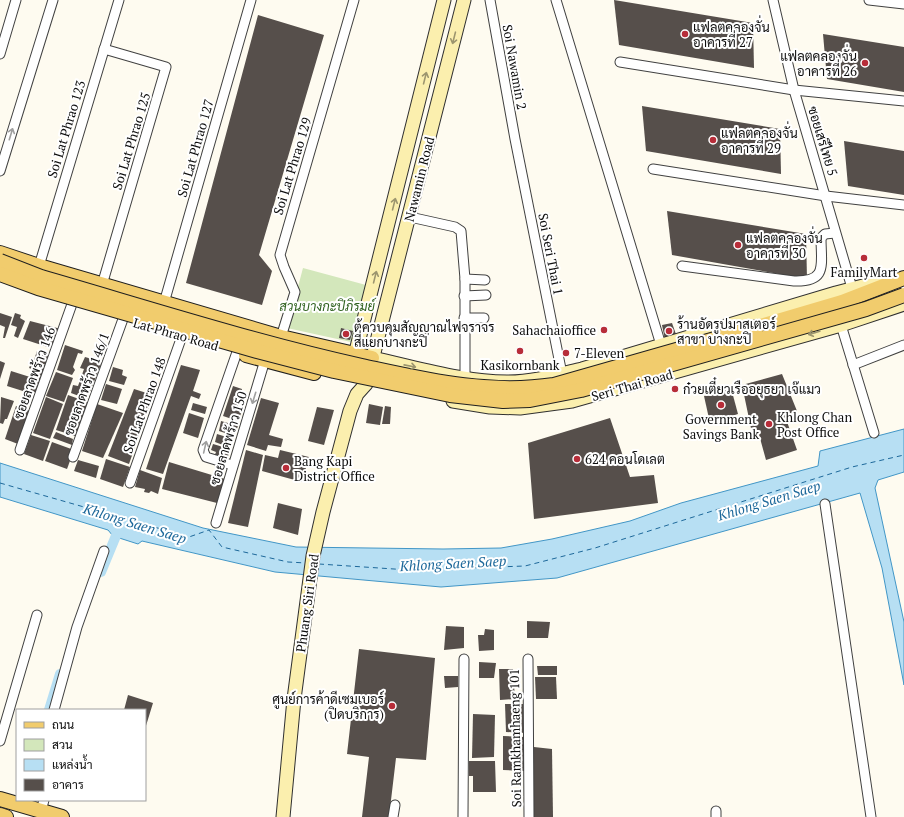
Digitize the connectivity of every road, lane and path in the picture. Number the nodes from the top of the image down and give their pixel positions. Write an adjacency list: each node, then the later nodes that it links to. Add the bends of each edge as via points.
1 (16, 0): 14 (street)
2 (53, 0): 20 (street, one-way to 2)
3 (251, 0): 41 (street, Soi Lat Phrao 127)
4 (354, 0): 49 (street, Soi Lat Phrao 129, via 280,254 295,292)
5 (444, 0): 25 (main road, Nawamin Road, one-way to 5)
6 (464, 0): 23 (main road, Nawamin Road, one-way to 23)
7 (490, 0): 18 (street, Soi Nawamin 2)
8 (556, 0): 51 (street)
9 (773, 0): 16 (street, ซอยเสรีไทย 5)
10 (869, 0): 12 (street)
11 (118, 3): 13 (street, Soi Lat Phrao 123)
12 (904, 4)
13 (104, 48): 29 (street, Soi Lat Phrao 123); 36 (street, Soi Lat Phrao 125, via 166,67)
14 (0, 54)
15 (620, 62): 16 (street)
16 (794, 90): 17 (street); 21 (street, ซอยเสรีไทย 5)
17 (904, 101)
18 (515, 139): 57 (street, Soi Seri Thai 1)
19 (653, 169): 21 (street)
20 (0, 171)
21 (826, 196): 22 (street); 24 (street, ซอยเสรีไทย 5)
22 (904, 205)
23 (410, 217): 26 (main road, Nawamin Road); 33 (street, via 460,229)
24 (835, 233): 30 (street, via 825,234 821,238 821,268 817,276 808,282); 37 (street, ซอยเสรีไทย 5)
25 (384, 242): 26 (main road); 53 (main road, Nawamin Road, one-way to 25)
26 (401, 246): 54 (main road, Nawamin Road)
27 (0, 253): 29 (main road, Lat Phrao Road)
28 (0, 261): 32 (main road, bridge, via 41,277 297,351 417,378 479,388 528,389 554,385 842,302)
29 (39, 266): 36 (main road, Lat Phrao Road)
30 (682, 266)
31 (0, 274): 39 (main road, bridge, via 38,288 294,361 416,389 503,401 530,400 581,390 866,309)
32 (904, 277): 37 (main road)
33 (465, 279): 34 (street); 40 (street)
34 (485, 280)
35 (0, 281): 42 (main road, Lat Phrao Road)
36 (102, 285): 41 (main road, Lat Phrao Road)
37 (852, 288): 51 (main road)
38 (486, 295): 40 (street)
39 (904, 295)
40 (464, 296): 44 (street)
41 (164, 303): 49 (main road, Lat Phrao Road)
42 (72, 304): 46 (main road, Lat Phrao Road); 61 (street, ซอยลาดพร้าว 146)
43 (904, 304): 47 (main road, Seri Thai Road)
44 (464, 318): 45 (street); 58 (street)
45 (484, 318)
46 (123, 319): 48 (main road, Lat Phrao Road); 62 (street, ซอยลาดพร้าว 146/1)
47 (841, 325): 56 (street); 59 (main road, Seri Thai Road, one-way to 59, via 591,396 536,407 472,405)
48 (182, 336): 52 (main road, Lat Phrao Road); 64 (street, Soi Lat Phrao 148)
49 (281, 337): 53 (main road, Lat Phrao Road)
50 (904, 345): 56 (street)
51 (661, 346): 57 (main road)
52 (237, 352): 55 (main road, Lat Phrao Road); 63 (street, one-way to 52, via 206,457 203,450)
53 (355, 356): 54 (main road); 59 (main road, Phuang Siri Road)
54 (372, 358): 58 (main road, one-way to 58); 59 (main road, Phuang Siri Road)
55 (265, 360): 59 (main road, Lat Phrao Road); 63 (street, ซอยลาดพร้าว 150, one-way to 63)
56 (853, 365): 60 (street)
57 (562, 374): 58 (main road, via 507,382)
58 (465, 377)
59 (359, 386): 80 (main road, Phuang Siri Road, via 315,546 294,699)
60 (874, 433)
61 (20, 450)
62 (73, 457)
63 (232, 466): 66 (street, ซอยลาดพร้าว 150)
64 (130, 483)
65 (825, 504): 84 (street)
66 (216, 523)
67 (104, 550): 71 (street, via 77,627)
68 (37, 615): 72 (street)
69 (464, 659): 82 (street)
70 (528, 659): 83 (street, Soi Ramkhamhaeng 101)
71 (54, 709)
72 (0, 741)
73 (0, 799): 76 (main road)
74 (395, 805): 81 (street)
75 (0, 806): 76 (main road)
76 (40, 809): 79 (main road)
77 (0, 815): 78 (main road)
78 (6, 817)
79 (62, 817)
80 (283, 817)
81 (393, 817)
82 (463, 817)
83 (529, 817)
84 (871, 817)

